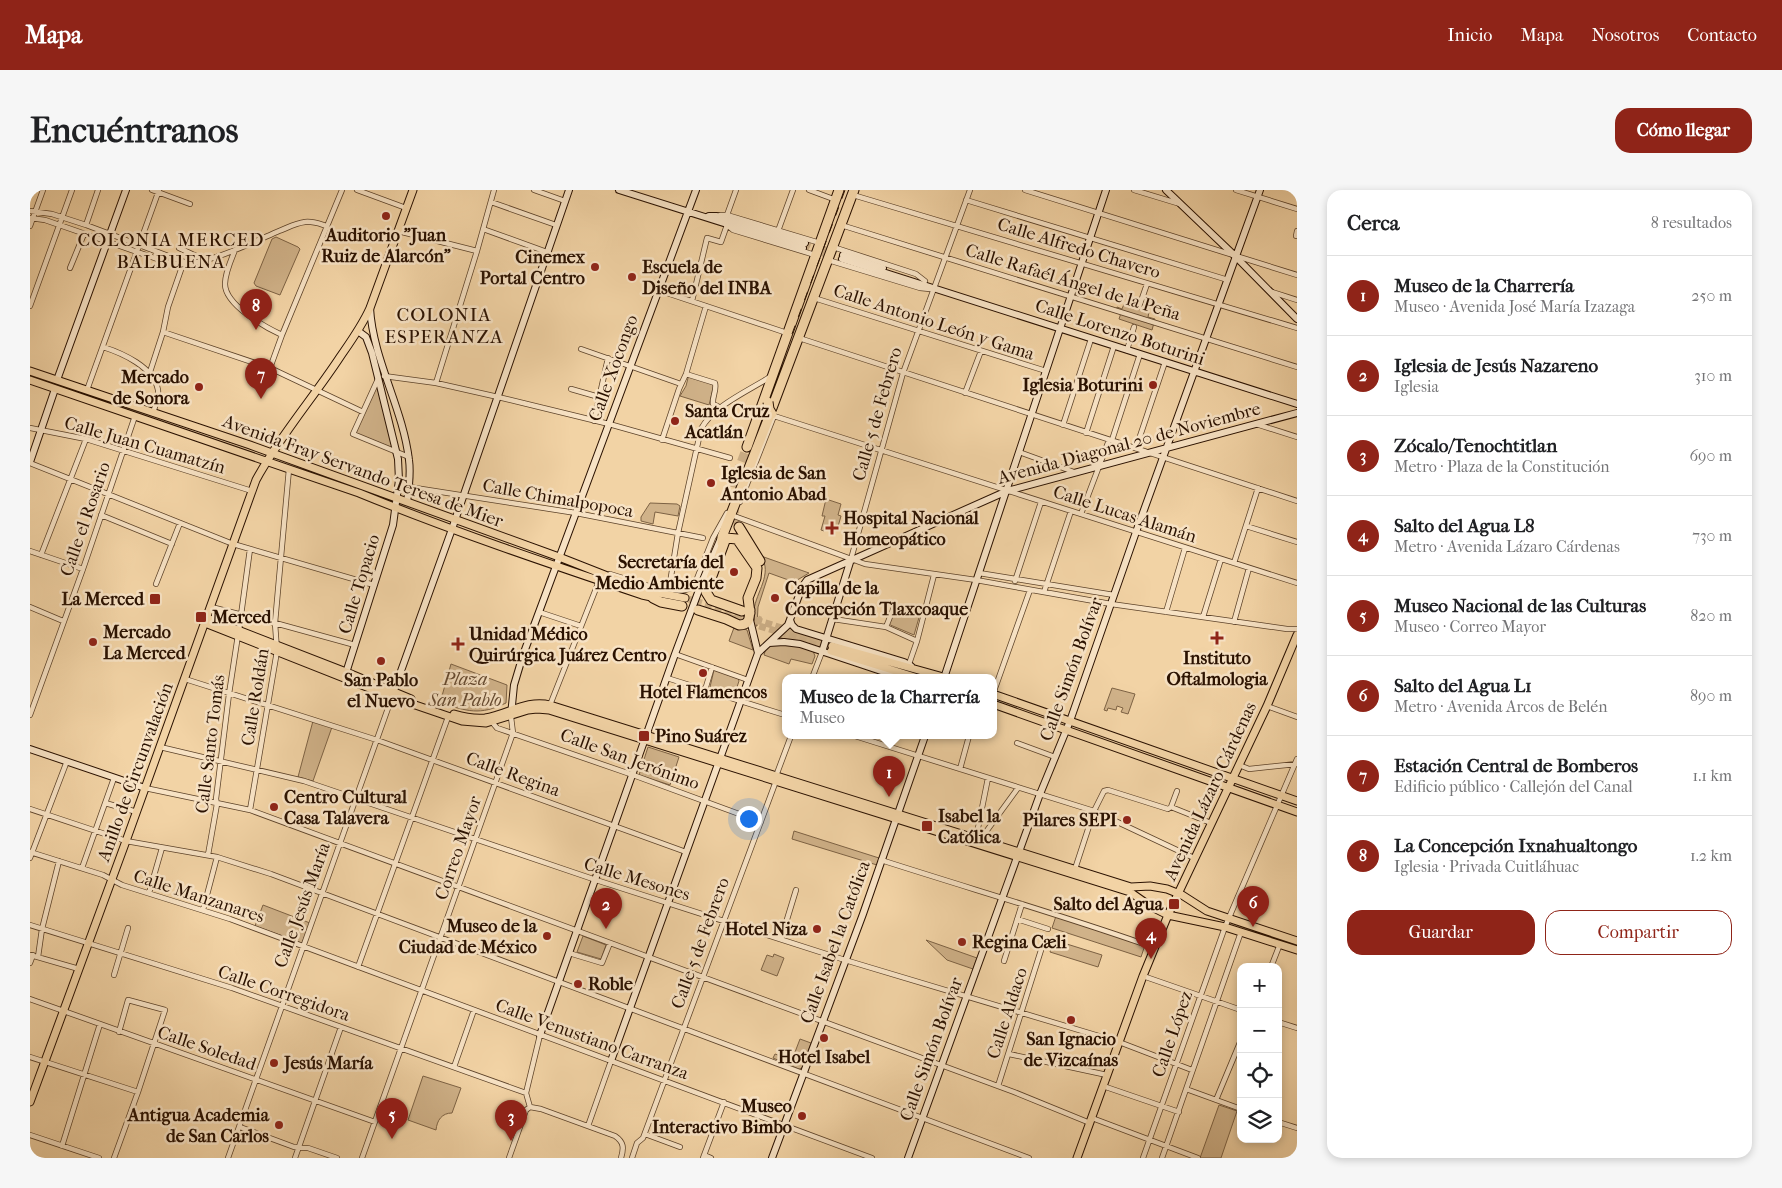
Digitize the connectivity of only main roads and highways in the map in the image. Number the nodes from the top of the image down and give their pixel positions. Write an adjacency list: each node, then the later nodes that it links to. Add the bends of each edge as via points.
1 (413, 190): 9 (main road, Anillo de Circunvalación, via 370,308 358,331)
2 (840, 190): 5 (highway)
3 (853, 192): 7 (highway)
4 (30, 371): 9 (main road, Avenida Fray Servando Teresa de Mier)
5 (773, 373): 7 (highway); 8 (highway)
6 (30, 380): 10 (main road, Avenida Fray Servando Teresa de Mier)
7 (771, 412): 14 (highway)
8 (747, 447)
9 (272, 453): 10 (main road, Anillo de Circunvalación); 11 (main road, Avenida Fray Servando Teresa de Mier)
10 (267, 461): 13 (main road, Avenida Fray Servando Teresa de Mier); 20 (main road, Anillo de Circunvalación, via 256,480)
11 (407, 502): 13 (main road, via 411,508); 15 (main road, Avenida Fray Servando Teresa de Mier, via 559,557)
12 (739, 527): 19 (highway, via 762,570)
13 (452, 529): 15 (main road, Avenida Fray Servando Teresa de Mier, via 556,566)
14 (724, 537): 19 (highway, via 737,539 757,568 748,598); 19 (highway, via 707,596)
15 (600, 577): 16 (main road, Avenida Fray Servando Teresa de Mier); 17 (main road, Avenida Fray Servando Teresa de Mier)
16 (653, 598): 17 (highway, via 661,602)
17 (684, 603)
18 (698, 610): 19 (highway, via 739,626 744,625)
19 (747, 615)
20 (206, 620): 24 (main road); 41 (main road, Anillo de Circunvalación)
21 (1297, 636): 31 (main road, Avenida Lázaro Cárdenas)
22 (906, 674): 23 (main road, via 832,648)
23 (930, 674)
24 (393, 695): 26 (main road); 28 (main road)
25 (997, 695): 31 (main road)
26 (406, 697): 28 (main road); 29 (main road, via 473,718)
27 (997, 705): 32 (main road)
28 (416, 706): 29 (main road, via 467,722 492,722)
29 (511, 714): 30 (main road, via 545,710); 30 (main road, via 531,704 550,705)
30 (646, 738): 35 (main road)
31 (1232, 778): 32 (main road, Avenida Lázaro Cárdenas); 33 (main road)
32 (1228, 788): 34 (main road); 37 (main road, Avenida Lázaro Cárdenas)
33 (1297, 801)
34 (1297, 812)
35 (897, 816): 36 (main road); 36 (main road, via 978,839)
36 (1019, 855): 37 (main road, via 1131,887 1159,887); 38 (main road, via 1130,892)
37 (1178, 893): 38 (main road, Avenida Lázaro Cárdenas); 39 (main road, via 1207,911)
38 (1168, 915): 40 (main road, via 1225,927); 42 (main road, Avenida Lázaro Cárdenas)
39 (1297, 941)
40 (1297, 950)
41 (30, 1102)
42 (1077, 1158)

